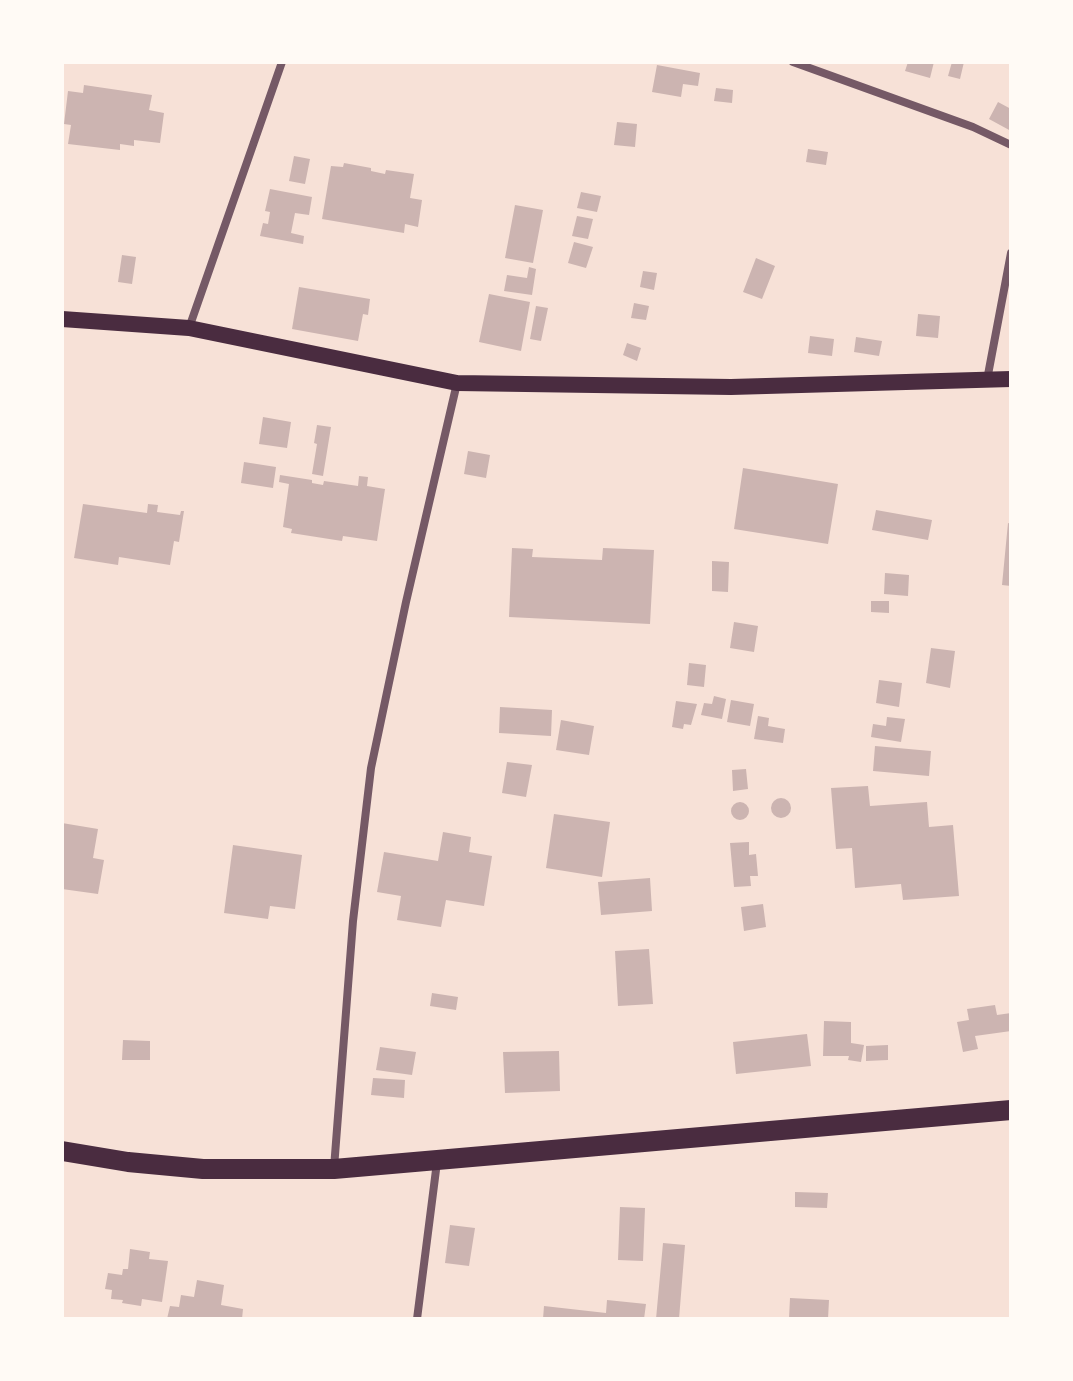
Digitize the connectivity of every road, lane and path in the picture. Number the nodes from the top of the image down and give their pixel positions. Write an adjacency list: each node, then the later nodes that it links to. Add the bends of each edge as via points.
1 (282, 62): 6 (street)
2 (793, 62): 3 (street)
3 (1011, 145)
4 (1011, 253): 8 (street)
5 (62, 319): 6 (main road)
6 (189, 328): 9 (main road)
7 (1011, 379): 8 (main road)
8 (987, 380): 9 (main road, via 731,387)
9 (457, 383): 13 (street, via 371,768)
10 (1011, 1110): 12 (main road)
11 (62, 1151): 13 (main road, via 203,1169)
12 (437, 1161): 13 (main road); 14 (street)
13 (334, 1169)
14 (417, 1319)

